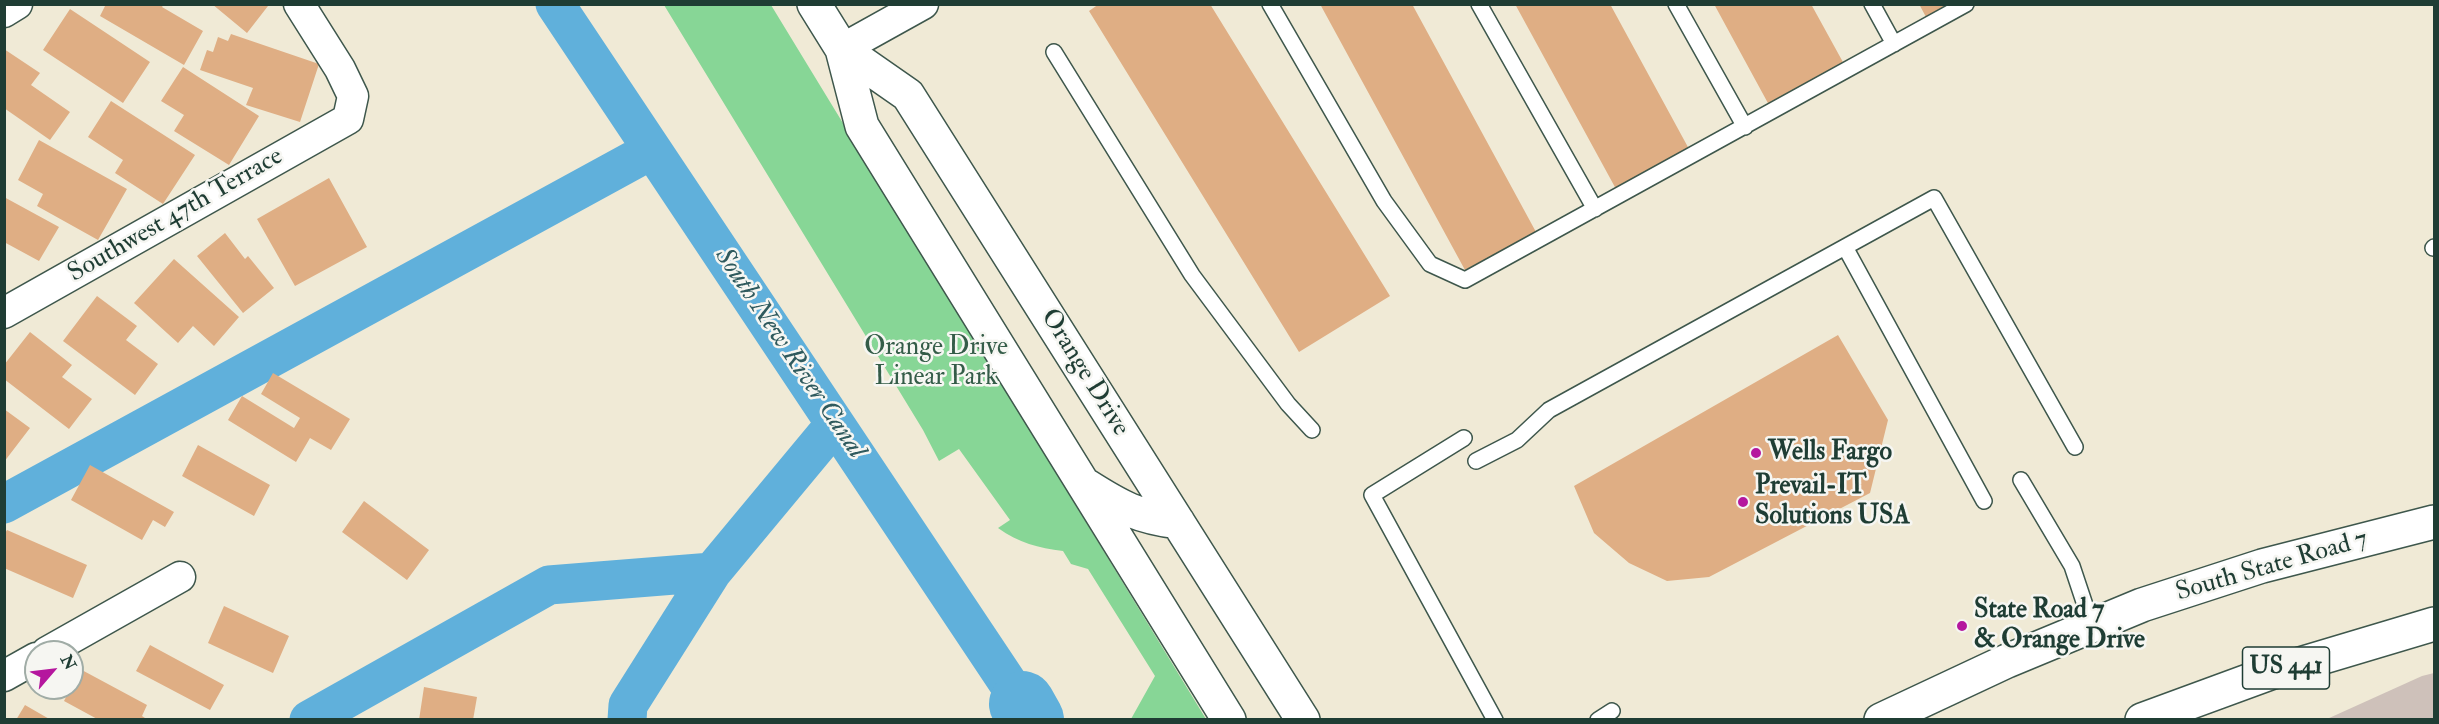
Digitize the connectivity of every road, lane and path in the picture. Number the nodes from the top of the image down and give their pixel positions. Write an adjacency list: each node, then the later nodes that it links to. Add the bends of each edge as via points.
1 (17, 4): 10 (street)
2 (299, 4): 17 (street, Southwest 47th Terrace, via 353,96 348,119)
3 (814, 4): 12 (street, Orange Drive)
4 (923, 4): 12 (street)
5 (1270, 4): 15 (lane, via 1384,201 1430,264 1465,280)
6 (1479, 4): 15 (lane)
7 (1676, 4): 14 (lane)
8 (1872, 4): 11 (lane)
9 (1966, 4): 11 (lane)
10 (4, 12)
11 (1894, 44): 14 (lane)
12 (842, 50): 23 (street, Orange Drive, via 862,126); 25 (street, Orange Drive, via 908,94)
13 (1054, 52): 18 (lane, via 1192,275 1288,404)
14 (1745, 127): 15 (lane)
15 (1595, 209)
16 (1845, 247): 20 (lane, via 1935,198); 21 (lane, via 1549,410 1517,440); 24 (lane)
17 (4, 313)
18 (1312, 430)
19 (1464, 438): 36 (lane, via 1372,495)
20 (2075, 447)
21 (1476, 460)
22 (2021, 480): 29 (lane, via 2072,566)
23 (1080, 481): 25 (street, via 1121,508 1152,519); 34 (street, Orange Drive)
24 (1984, 501)
25 (1178, 522): 35 (street, Orange Drive)
26 (2434, 522): 29 (street, South State Road 7, via 2262,566 2142,605)
27 (180, 577): 30 (street)
28 (2429, 624): 39 (street, US 441, via 2270,673)
29 (2092, 626): 38 (street, South State Road 7)
30 (68, 640)
31 (24, 665): 32 (street)
32 (4, 676)
33 (1612, 711): 37 (lane)
34 (1230, 720)
35 (1303, 720)
36 (1495, 720)
37 (1598, 720)
38 (1881, 720)
39 (2142, 720)

